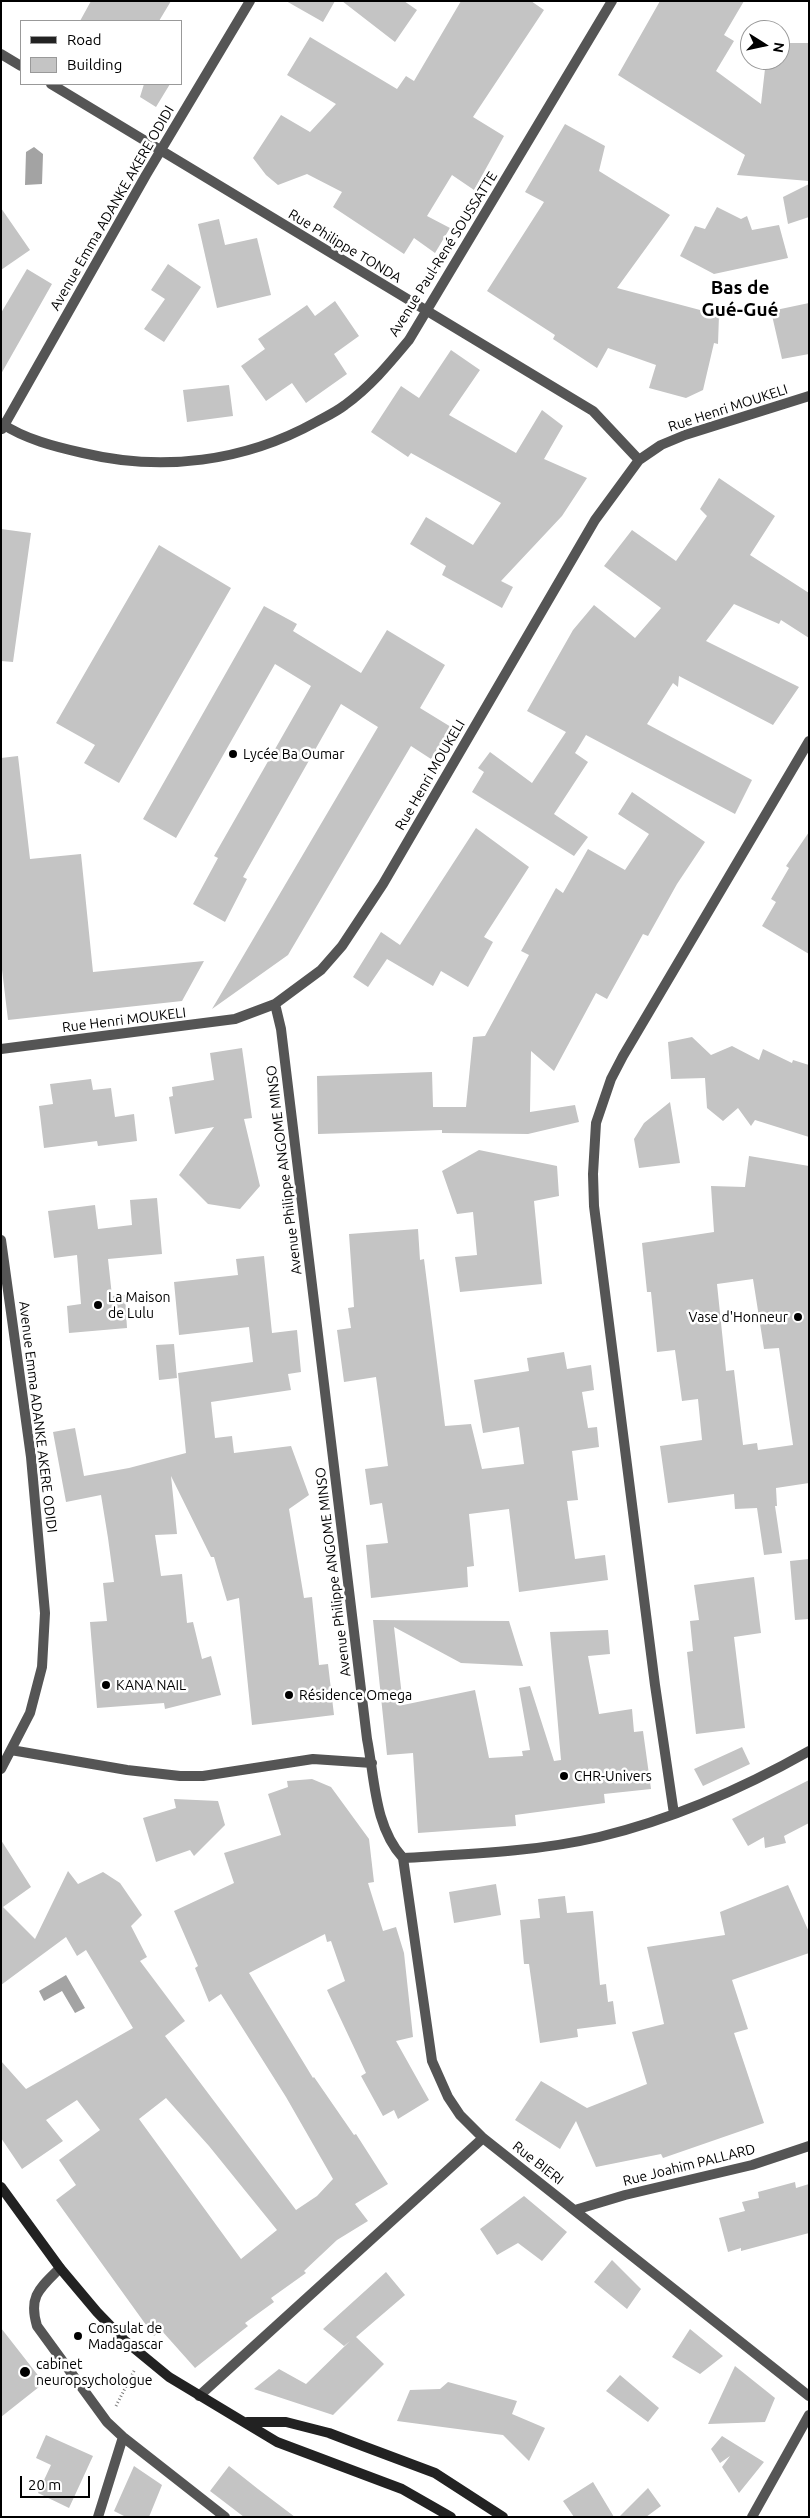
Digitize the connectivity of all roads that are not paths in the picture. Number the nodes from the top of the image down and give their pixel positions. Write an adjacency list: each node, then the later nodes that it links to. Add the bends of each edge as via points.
1 (250, 1): 6 (street, Avenue Emma ADANKE AKERE ODIDI)
2 (612, 1): 7 (street, Avenue Paul-René SOUSSATTE)
3 (1, 54): 4 (street)
4 (20, 65)
5 (53, 85): 6 (street, Rue Philippe TONDA)
6 (161, 149): 7 (street, Rue Philippe TONDA); 9 (street, Avenue Emma ADANKE AKERE ODIDI)
7 (427, 312): 9 (street, Avenue Paul-René SOUSSATTE, via 389,364 344,407 289,436 244,452 164,463 116,460 44,442); 10 (street, Rue Philippe TONDA, via 593,411)
8 (809, 396): 10 (street, Rue Henri MOUKELI, via 685,435 661,445)
9 (2, 426)
10 (639, 460): 12 (street, Rue Henri MOUKELI, via 595,520 354,930 321,970)
11 (809, 741): 19 (street, via 623,1056 596,1122 593,1182 602,1285)
12 (275, 1004): 13 (street, Rue Henri MOUKELI, via 211,1024); 17 (street, Avenue Philippe ANGOME MINSO, via 281,1029)
13 (1, 1049)
14 (1, 1240): 15 (street, Avenue Emma ADANKE AKERE ODIDI, via 31,1457 45,1612 42,1667 30,1713)
15 (11, 1750): 17 (street, via 180,1776 203,1776 313,1759); 18 (street, Avenue Emma ADANKE AKERE ODIDI)
16 (809, 1751): 19 (street, via 732,1792)
17 (372, 1763): 20 (street, Avenue Philippe ANGOME MINSO, via 383,1828)
18 (1, 1769)
19 (674, 1814): 20 (street, via 597,1837 555,1844)
20 (403, 1858): 21 (street, Rue BIERI, via 432,2061 448,2097 460,2115)
21 (483, 2138): 24 (street, Rue BIERI); 26 (street)
22 (809, 2146): 24 (street, Rue Joahim PALLARD)
23 (1, 2187): 25 (main road)
24 (575, 2210): 27 (street, Rue BIERI)
25 (60, 2268): 26 (main road, via 96,2312 142,2355); 30 (street, via 34,2296 32,2312 37,2326 107,2422)
26 (198, 2396): 29 (main road)
27 (809, 2396)
28 (809, 2415): 35 (street)
29 (246, 2422): 33 (main road, via 277,2442 402,2489); 34 (main road, via 286,2422 329,2433 435,2473)
30 (123, 2437): 31 (street); 32 (street)
31 (98, 2517)
32 (225, 2517)
33 (451, 2517)
34 (503, 2517)
35 (752, 2517)

